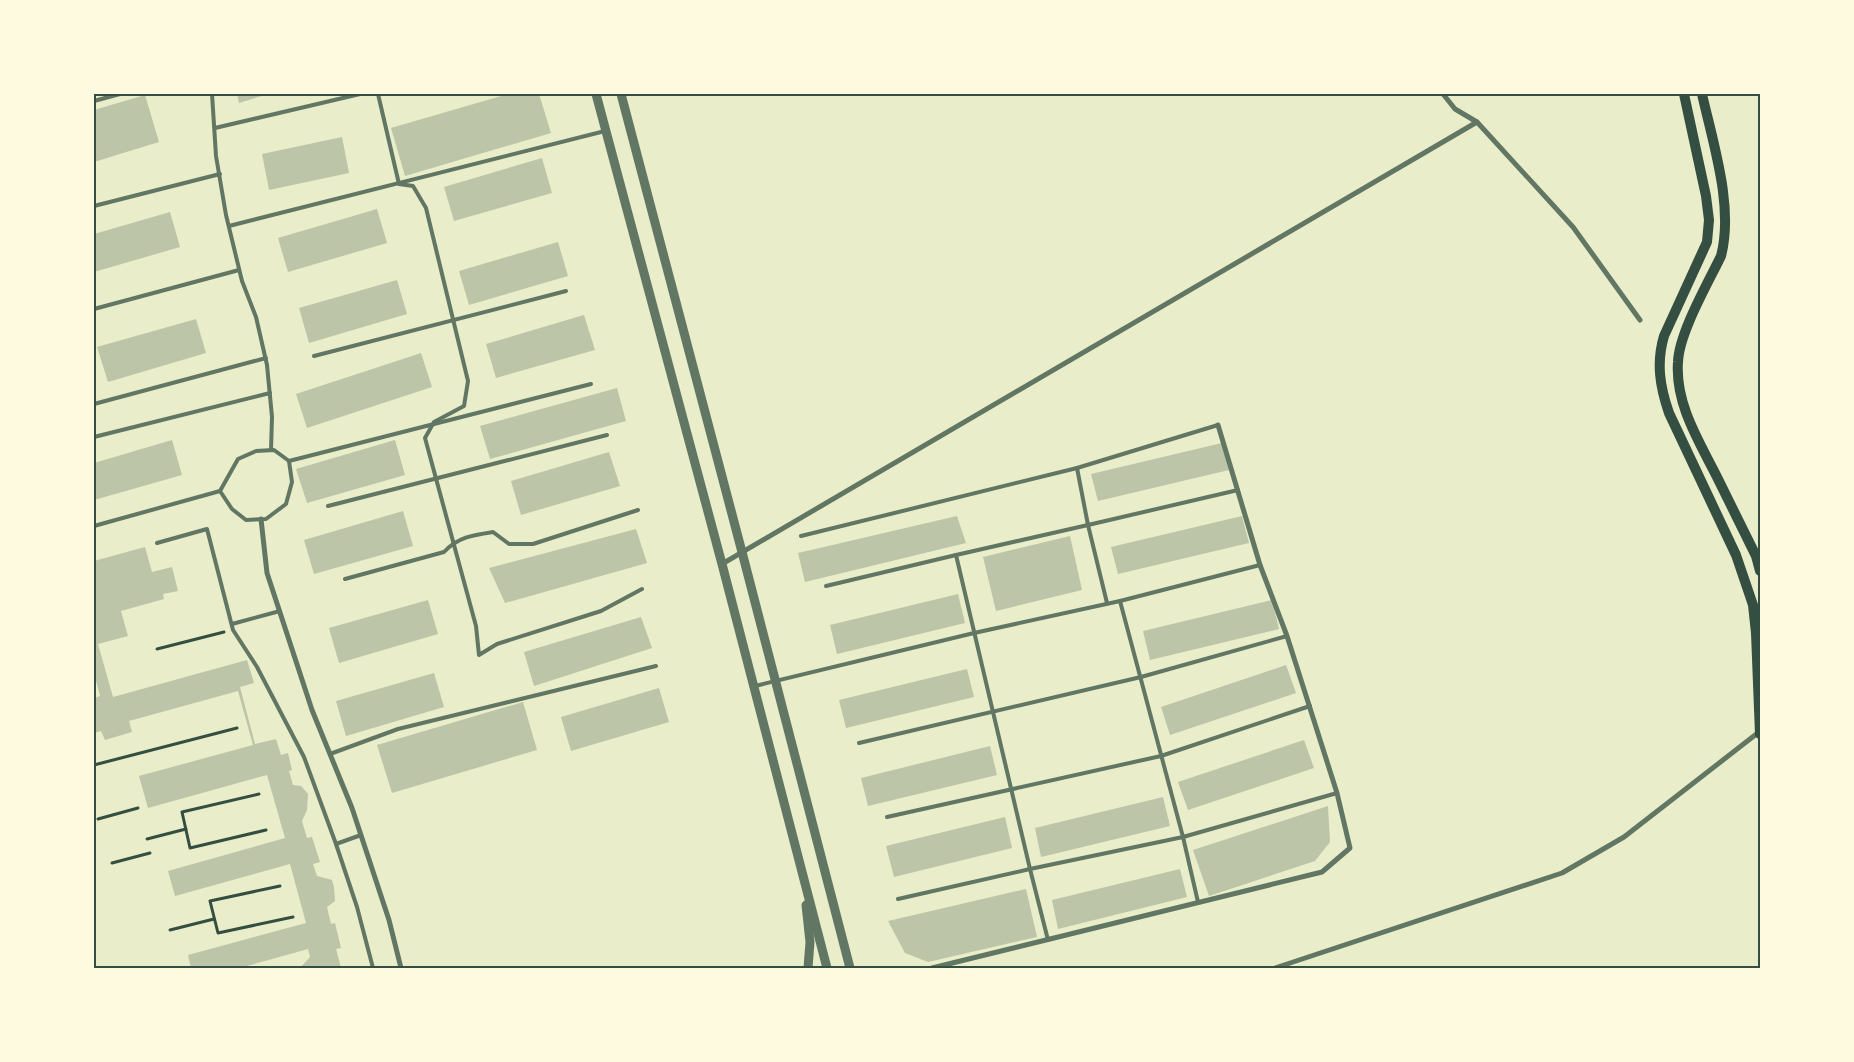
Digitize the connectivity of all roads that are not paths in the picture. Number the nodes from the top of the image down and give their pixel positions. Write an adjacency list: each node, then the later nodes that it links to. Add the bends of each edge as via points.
1 (120, 94): 10 (lane)
2 (212, 94): 12 (lane)
3 (360, 94): 12 (lane)
4 (378, 94): 15 (lane)
5 (596, 94): 13 (street)
6 (621, 94): 46 (street)
7 (1442, 94): 11 (street, via 1454,109)
8 (1684, 94): 66 (main road, via 1706,196 1707,242 1664,336 1659,367 1661,392 1736,555 1752,605)
9 (1702, 94): 50 (main road, via 1724,198 1725,242 1681,344 1678,380 1693,429 1756,556)
10 (94, 101)
11 (1477, 122): 22 (street, via 1573,227); 46 (street)
12 (214, 128): 14 (lane)
13 (605, 131): 15 (lane); 48 (street)
14 (220, 174): 16 (lane); 17 (lane)
15 (399, 184): 17 (lane); 21 (lane, via 413,186 426,208)
16 (94, 206)
17 (229, 226): 18 (lane)
18 (239, 270): 20 (lane); 24 (lane)
19 (566, 291): 21 (lane)
20 (94, 309)
21 (453, 320): 23 (lane); 28 (lane, via 468,381 464,406)
22 (1640, 320)
23 (314, 356)
24 (266, 358): 26 (lane); 27 (lane)
25 (591, 384): 28 (lane)
26 (270, 394): 31 (lane); 32 (lane)
27 (94, 404)
28 (433, 424): 33 (lane); 35 (lane, via 425,438)
29 (1218, 425): 34 (lane); 36 (street)
30 (607, 435): 35 (lane)
31 (94, 437)
32 (271, 450): 33 (lane); 37 (lane, via 256,451 238,459)
33 (288, 461): 40 (lane, via 292,482 286,504 266,519)
34 (1077, 468): 41 (lane); 43 (lane)
35 (436, 478): 38 (lane); 44 (lane)
36 (1238, 490): 41 (lane); 49 (street)
37 (220, 491): 40 (lane, via 232,509 246,520); 42 (lane)
38 (328, 506)
39 (638, 510): 44 (lane, via 533,544 509,544 493,532)
40 (261, 519): 56 (street, via 267,573)
41 (1088, 525): 47 (lane); 55 (lane)
42 (94, 526)
43 (801, 536)
44 (454, 542): 51 (lane, via 444,552); 53 (lane, via 476,626 479,655 497,644 601,611)
45 (157, 543): 57 (lane, via 207,529)
46 (742, 552): 48 (street); 62 (street)
47 (956, 555): 52 (lane); 58 (lane)
48 (722, 564): 63 (street)
49 (1260, 565): 54 (lane); 59 (street)
50 (1760, 571)
51 (345, 579)
52 (826, 586)
53 (642, 589)
54 (1120, 601): 55 (lane); 61 (lane)
55 (1107, 604): 58 (lane)
56 (280, 611): 57 (lane); 68 (street)
57 (232, 624): 75 (lane, via 304,757)
58 (974, 633): 62 (lane); 65 (lane)
59 (1287, 636): 61 (lane); 64 (street)
60 (656, 666): 68 (lane, via 398,729)
61 (1141, 677): 65 (lane); 69 (lane)
62 (776, 681): 63 (lane); 85 (street)
63 (753, 686): 77 (street)
64 (1310, 706): 69 (lane); 71 (street)
65 (993, 712): 67 (lane); 70 (lane)
66 (1760, 732): 87 (street, via 1624,837 1562,873)
67 (859, 743)
68 (330, 754): 73 (street)
69 (1161, 756): 70 (lane); 74 (lane)
70 (1011, 790): 72 (lane); 76 (lane)
71 (1337, 793): 74 (lane); 79 (street, via 1350,848 1322,872)
72 (887, 817)
73 (361, 835): 75 (lane); 82 (street)
74 (1183, 837): 76 (lane); 79 (lane)
75 (336, 844): 81 (lane)
76 (1030, 869): 78 (lane); 80 (lane)
77 (803, 875): 83 (street, via 810,942); 84 (street)
78 (898, 899)
79 (1198, 902): 80 (street)
80 (1048, 940): 86 (street)
81 (373, 968)
82 (402, 968)
83 (808, 968)
84 (827, 968)
85 (850, 968)
86 (932, 968)
87 (1275, 968)

